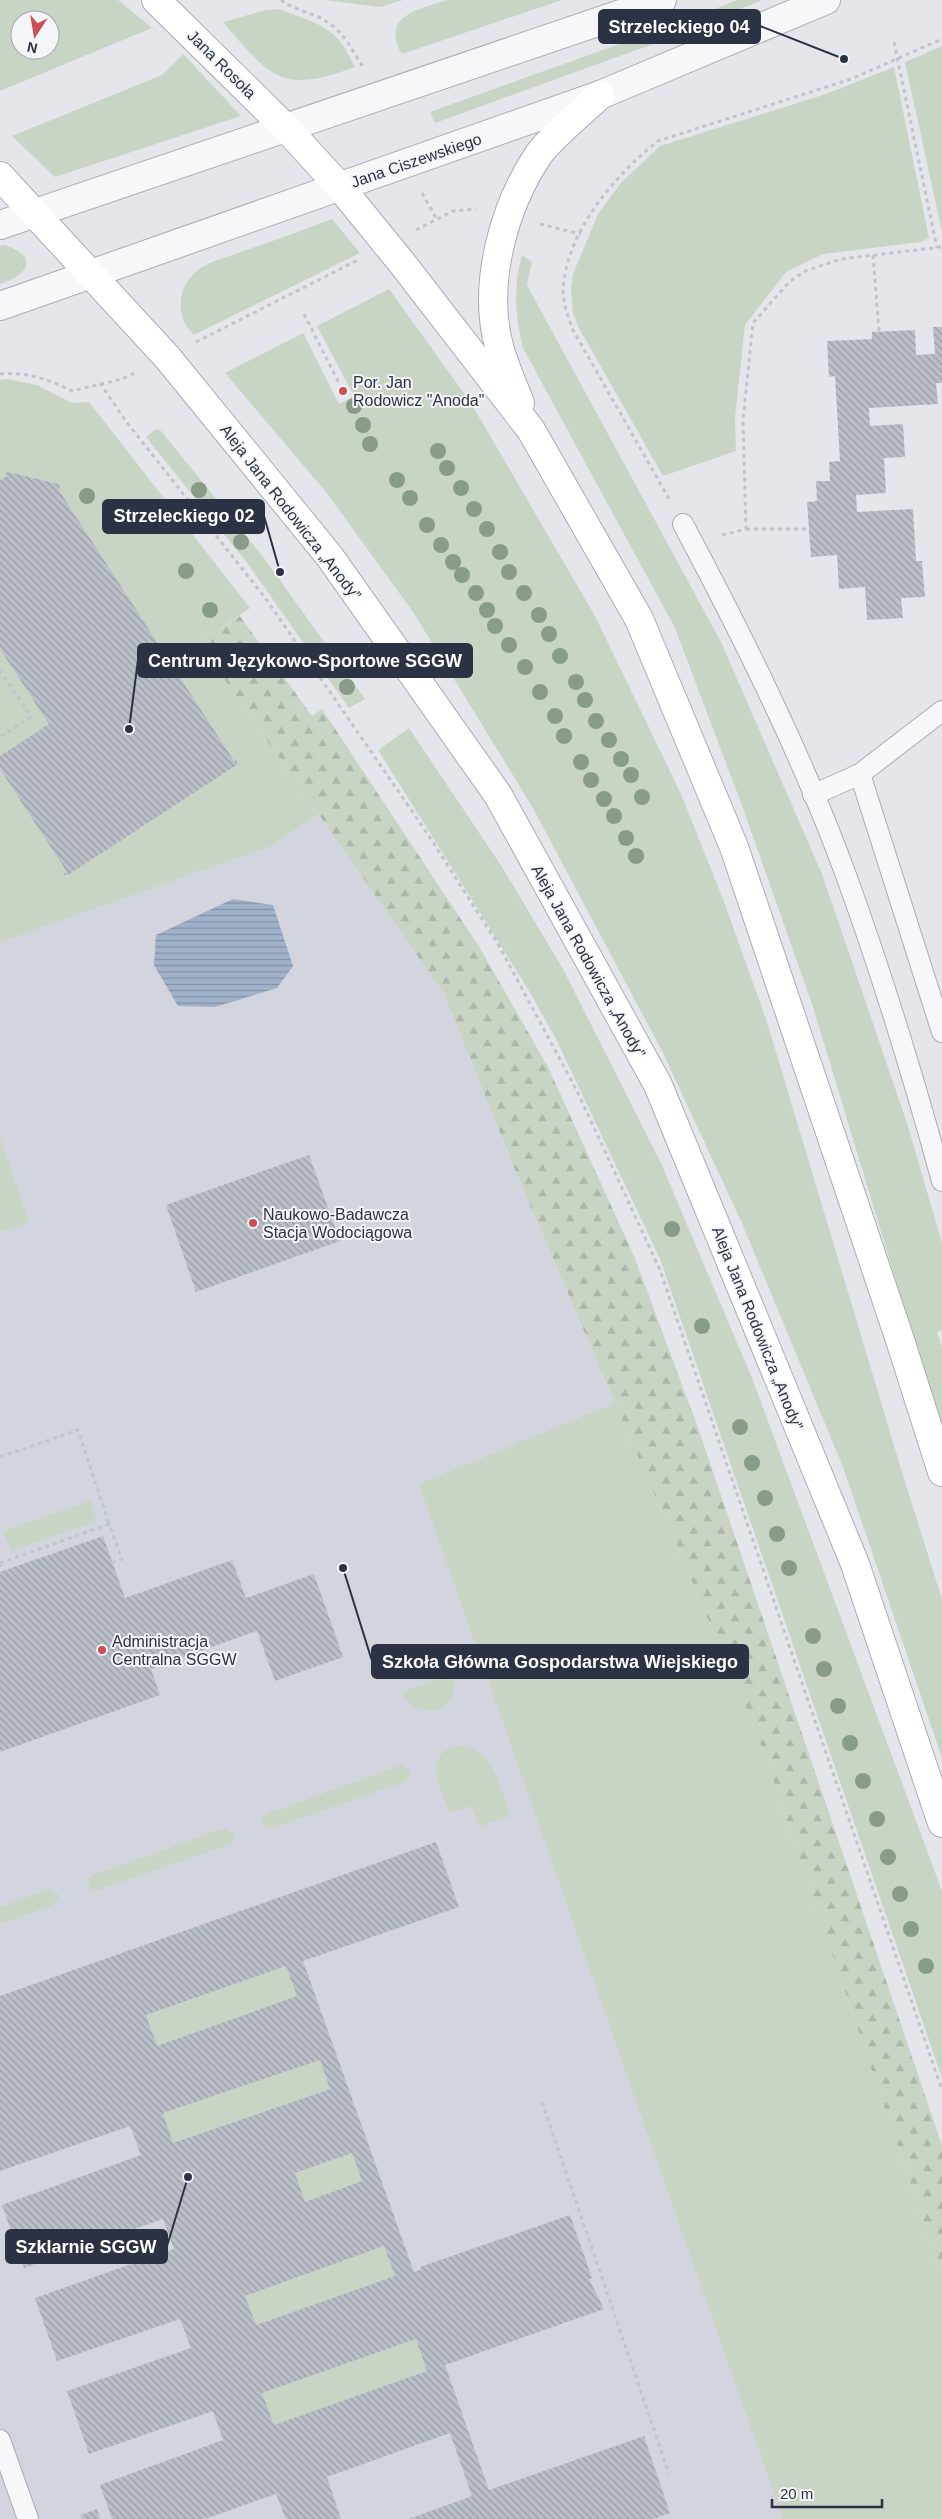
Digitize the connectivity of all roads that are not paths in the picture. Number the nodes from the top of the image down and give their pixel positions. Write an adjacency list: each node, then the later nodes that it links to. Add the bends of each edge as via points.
1 (156, 0): 5 (main road, Jana Rosoła)
2 (662, 0): 5 (street)
3 (826, 0): 4 (street, Jana Ciszewskiego)
4 (600, 95): 7 (street, Jana Ciszewskiego); 12 (main road, via 540,152 507,216 502,235 494,283 493,315 499,347)
5 (287, 129): 7 (main road); 8 (street)
6 (0, 176): 8 (main road)
7 (340, 187): 10 (street, Jana Ciszewskiego); 12 (main road)
8 (36, 213): 9 (street); 10 (main road, Aleja Jana Rodowicza „Anody”)
9 (0, 225)
10 (90, 274): 11 (street, Jana Ciszewskiego); 20 (main road, Aleja Jana Rodowicza „Anody”, via 167,356 330,557 498,796 658,1085 855,1564)
11 (0, 306)
12 (531, 430): 19 (main road, via 639,619 734,847)
13 (683, 524): 16 (lane, via 770,696)
14 (942, 711): 15 (lane)
15 (860, 774): 16 (lane); 17 (lane)
16 (813, 795): 18 (lane, via 846,877)
17 (942, 1032)
18 (942, 1181)
19 (942, 1472)
20 (942, 1823)
21 (0, 2440): 22 (lane)
22 (28, 2519)

